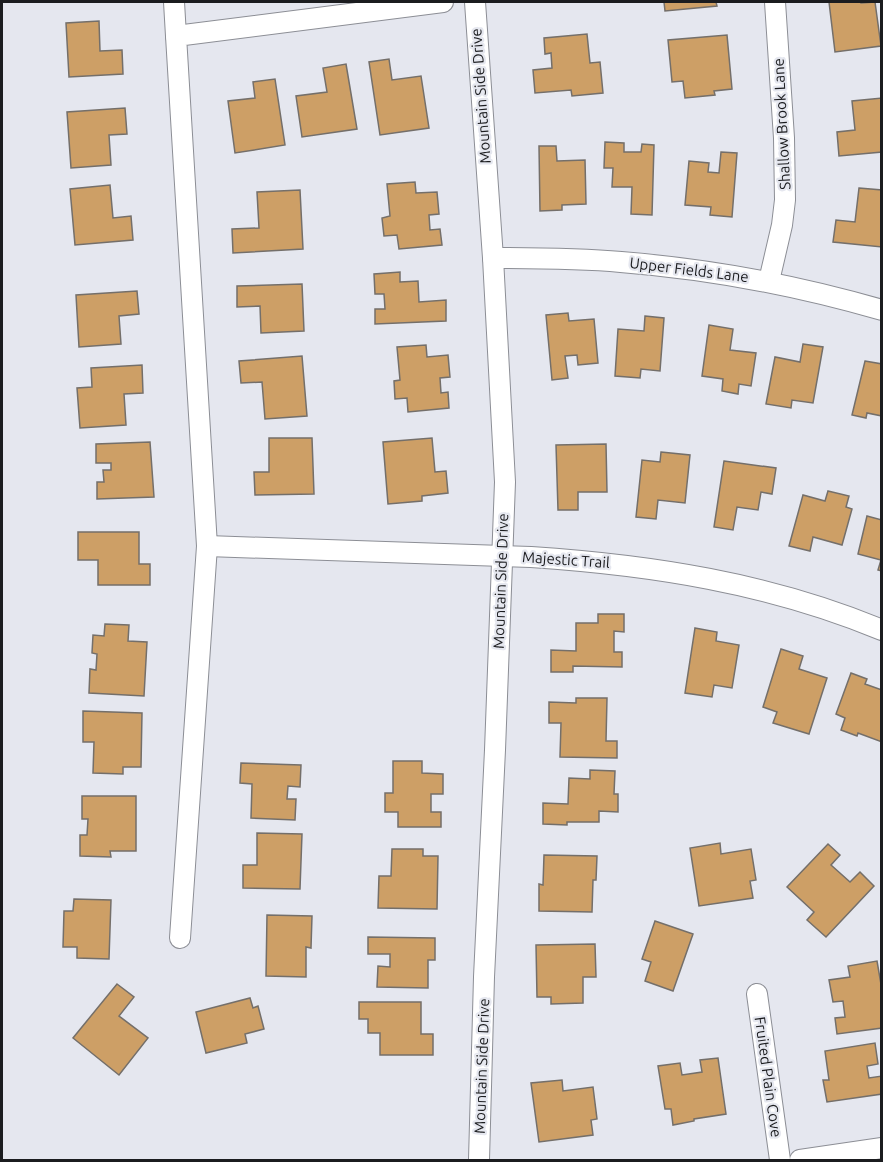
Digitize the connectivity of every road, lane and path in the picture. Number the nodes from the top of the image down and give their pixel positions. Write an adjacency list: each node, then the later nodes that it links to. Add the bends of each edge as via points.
1 (174, 2): 5 (street)
2 (442, 2): 5 (street)
3 (475, 2): 6 (street, Mountain Side Drive)
4 (775, 2): 7 (street, Shallow Brook Lane, via 785,182 782,225)
5 (176, 36): 9 (street)
6 (492, 258): 7 (street, Upper Fields Lane, via 620,261); 10 (street, Mountain Side Drive, via 505,482)
7 (769, 281): 8 (street, Upper Fields Lane)
8 (882, 310)
9 (207, 546): 10 (street, Majestic Trail); 12 (street)
10 (503, 556): 11 (street, Majestic Trail, via 629,565 733,583 821,606); 15 (street, Mountain Side Drive)
11 (882, 630)
12 (180, 938)
13 (757, 994): 16 (street, Fruited Plain Cove)
14 (882, 1148): 17 (street)
15 (479, 1161)
16 (780, 1161)
17 (800, 1161)

